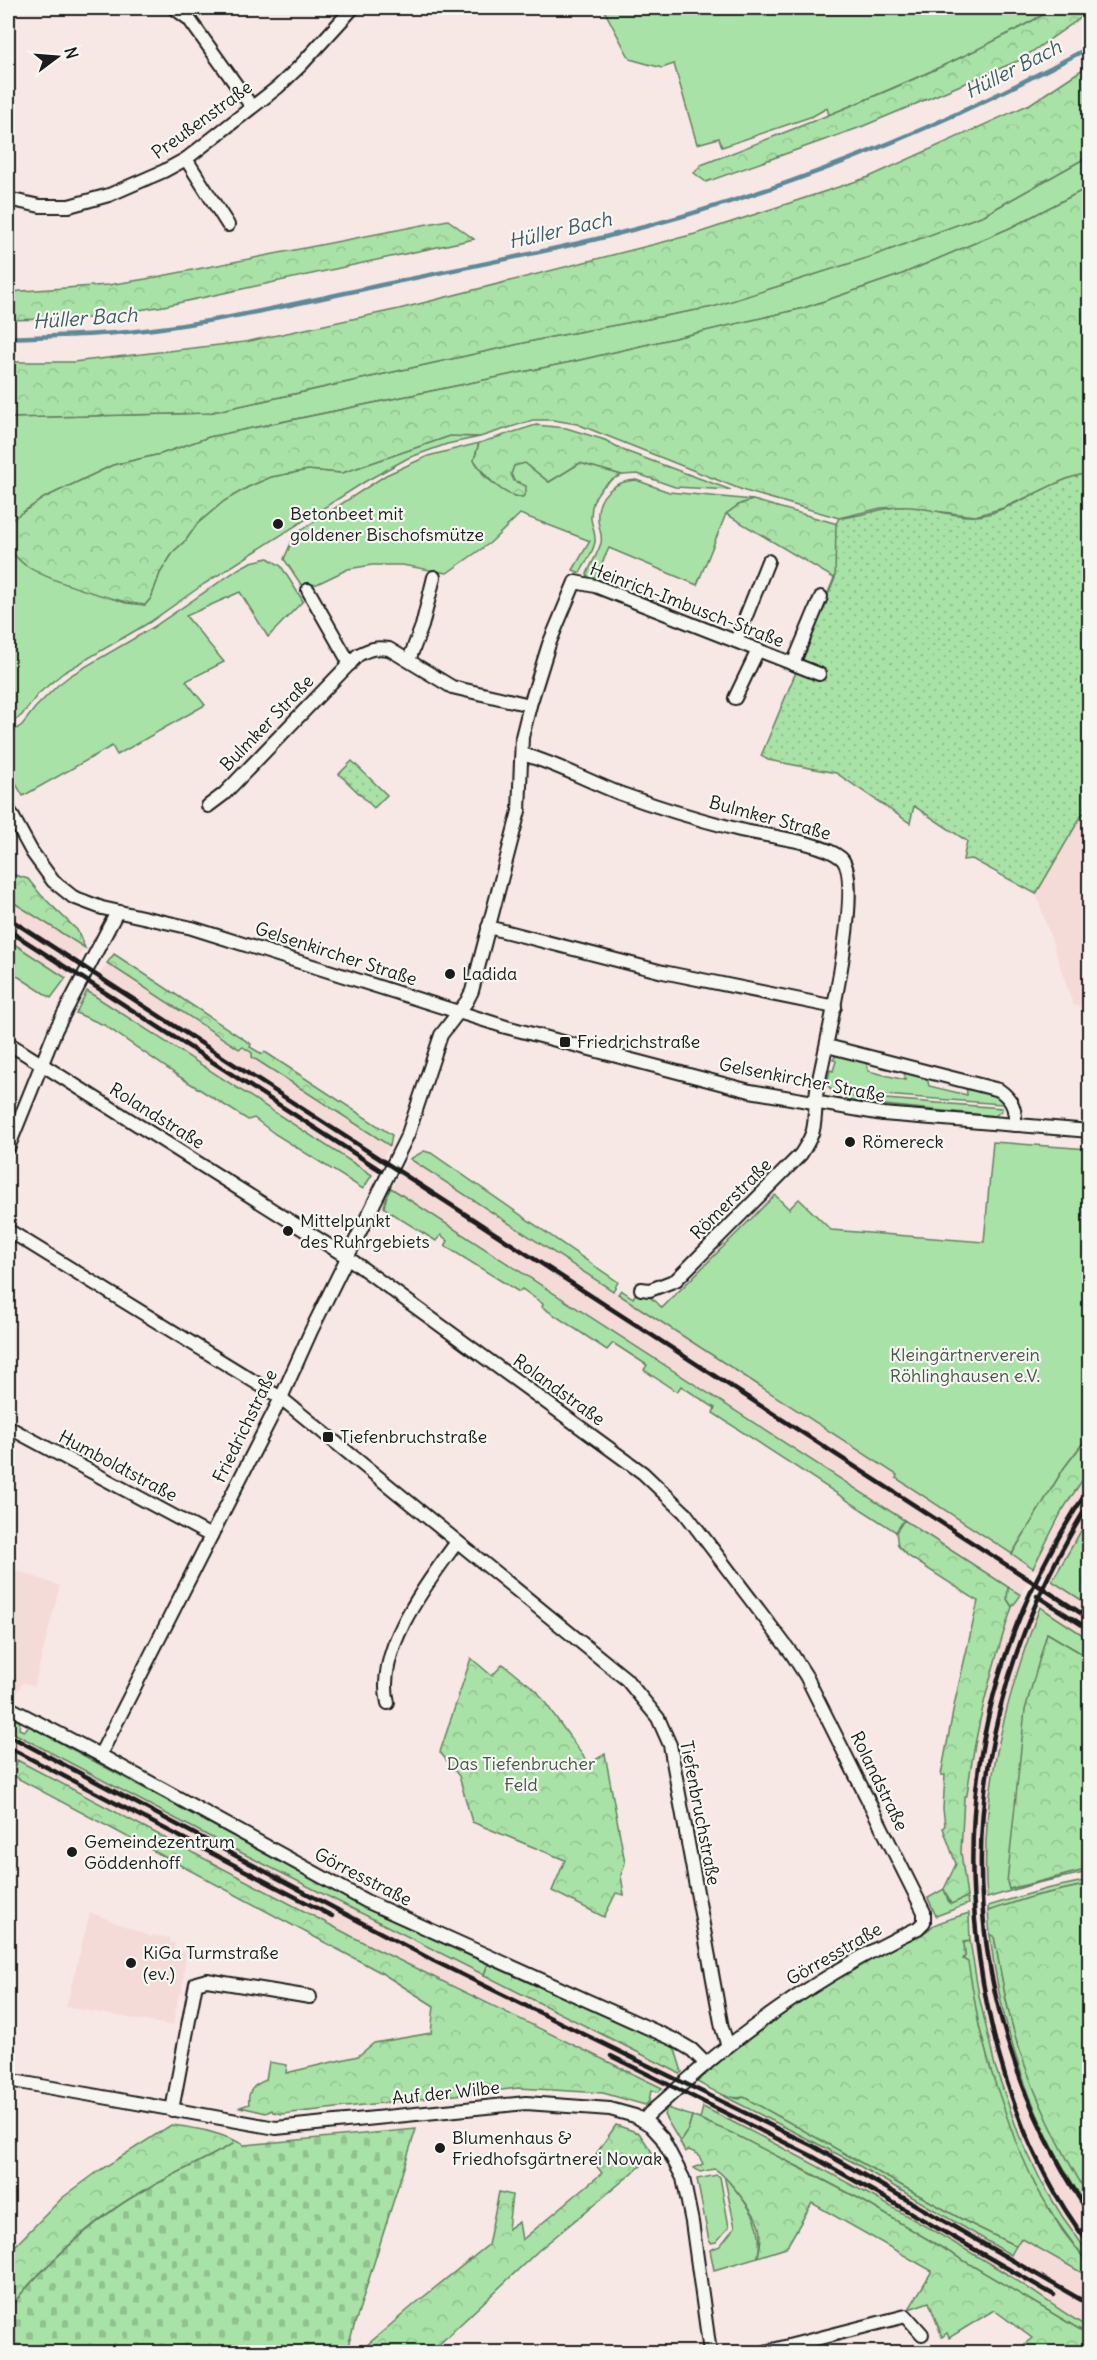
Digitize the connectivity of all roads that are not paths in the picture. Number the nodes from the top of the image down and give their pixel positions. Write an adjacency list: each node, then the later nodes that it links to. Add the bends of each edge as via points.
1 (353, 8): 3 (street, Preußenstraße, via 301,65)
2 (178, 9): 3 (street)
3 (252, 107): 4 (street, Preußenstraße)
4 (186, 159): 5 (street, Preußenstraße, via 142,182 79,204 54,207); 6 (street)
5 (8, 199)
6 (228, 225)
7 (768, 561): 11 (street)
8 (434, 577): 13 (street)
9 (308, 590): 14 (street)
10 (821, 597): 15 (street)
11 (736, 641): 12 (street, Heinrich-Imbusch-Straße); 18 (street, Heinrich-Imbusch-Straße, via 595,586 574,582)
12 (758, 650): 15 (street, Heinrich-Imbusch-Straße); 17 (street)
13 (409, 660): 14 (street, Bulmker Straße, via 389,648 377,648 358,655); 18 (street, Bulmker Straße, via 452,687)
14 (350, 664): 20 (street, Bulmker Straße)
15 (793, 664): 16 (street, Heinrich-Imbusch-Straße)
16 (819, 674)
17 (735, 698)
18 (530, 705): 19 (street, Heinrich-Imbusch-Straße)
19 (522, 754): 23 (street, Heinrich-Imbusch-Straße, via 519,811); 24 (street, Bulmker Straße, via 667,809 801,843 842,859 850,881)
20 (208, 806)
21 (8, 808): 22 (street, Gelsenkircher Straße, via 42,869 61,890)
22 (117, 912): 25 (street, Gelsenkircher Straße, via 192,928); 28 (street, via 72,995)
23 (489, 927): 24 (street, via 663,972); 25 (street, Heinrich-Imbusch-Straße, via 472,990)
24 (835, 1007): 27 (street, Bulmker Straße)
25 (459, 1012): 29 (street, Gelsenkircher Straße, via 739,1088); 34 (street, Friedrichstraße, via 441,1035 408,1134)
26 (8, 1043): 28 (street, Rolandstraße)
27 (827, 1046): 29 (street, Bulmker Straße); 30 (street, Gelsenkircher Straße, via 999,1090 1014,1108)
28 (41, 1064): 32 (street); 34 (street, Rolandstraße)
29 (815, 1104): 30 (street, Gelsenkircher Straße); 35 (street, Römerstraße, via 813,1131 801,1154 676,1280 650,1290)
30 (1015, 1125): 31 (street, Gelsenkircher Straße)
31 (1089, 1131)
32 (8, 1148)
33 (8, 1230): 36 (street, Tiefenbruchstraße)
34 (347, 1257): 36 (street, Friedrichstraße); 43 (street, Rolandstraße, via 643,1473 685,1514 806,1676 924,1912)
35 (641, 1289)
36 (280, 1398): 38 (street, Friedrichstraße); 39 (street, Tiefenbruchstraße)
37 (8, 1427): 38 (street, Humboldtstraße)
38 (211, 1536): 42 (street, Friedrichstraße)
39 (457, 1542): 40 (street, via 407,1616 385,1681); 45 (street, Tiefenbruchstraße, via 626,1679 658,1718 670,1745)
40 (388, 1703)
41 (10, 1708): 42 (street, Görresstraße)
42 (100, 1755): 46 (street, Görresstraße, via 366,1901 675,2040 693,2050)
43 (924, 1922): 45 (street, Görresstraße, via 810,1987)
44 (310, 1997): 48 (street, via 207,1980 196,1983)
45 (728, 2046): 46 (street, Görresstraße)
46 (706, 2064): 49 (street, Görresstraße)
47 (8, 2080): 48 (street, Auf der Wilbe)
48 (172, 2110): 49 (street, Auf der Wilbe, via 282,2128 526,2103 610,2109)
49 (644, 2121): 51 (street, Auf der Wilbe, via 662,2139 683,2178)
50 (921, 2334): 52 (street, via 906,2316)
51 (710, 2352)
52 (765, 2352)

